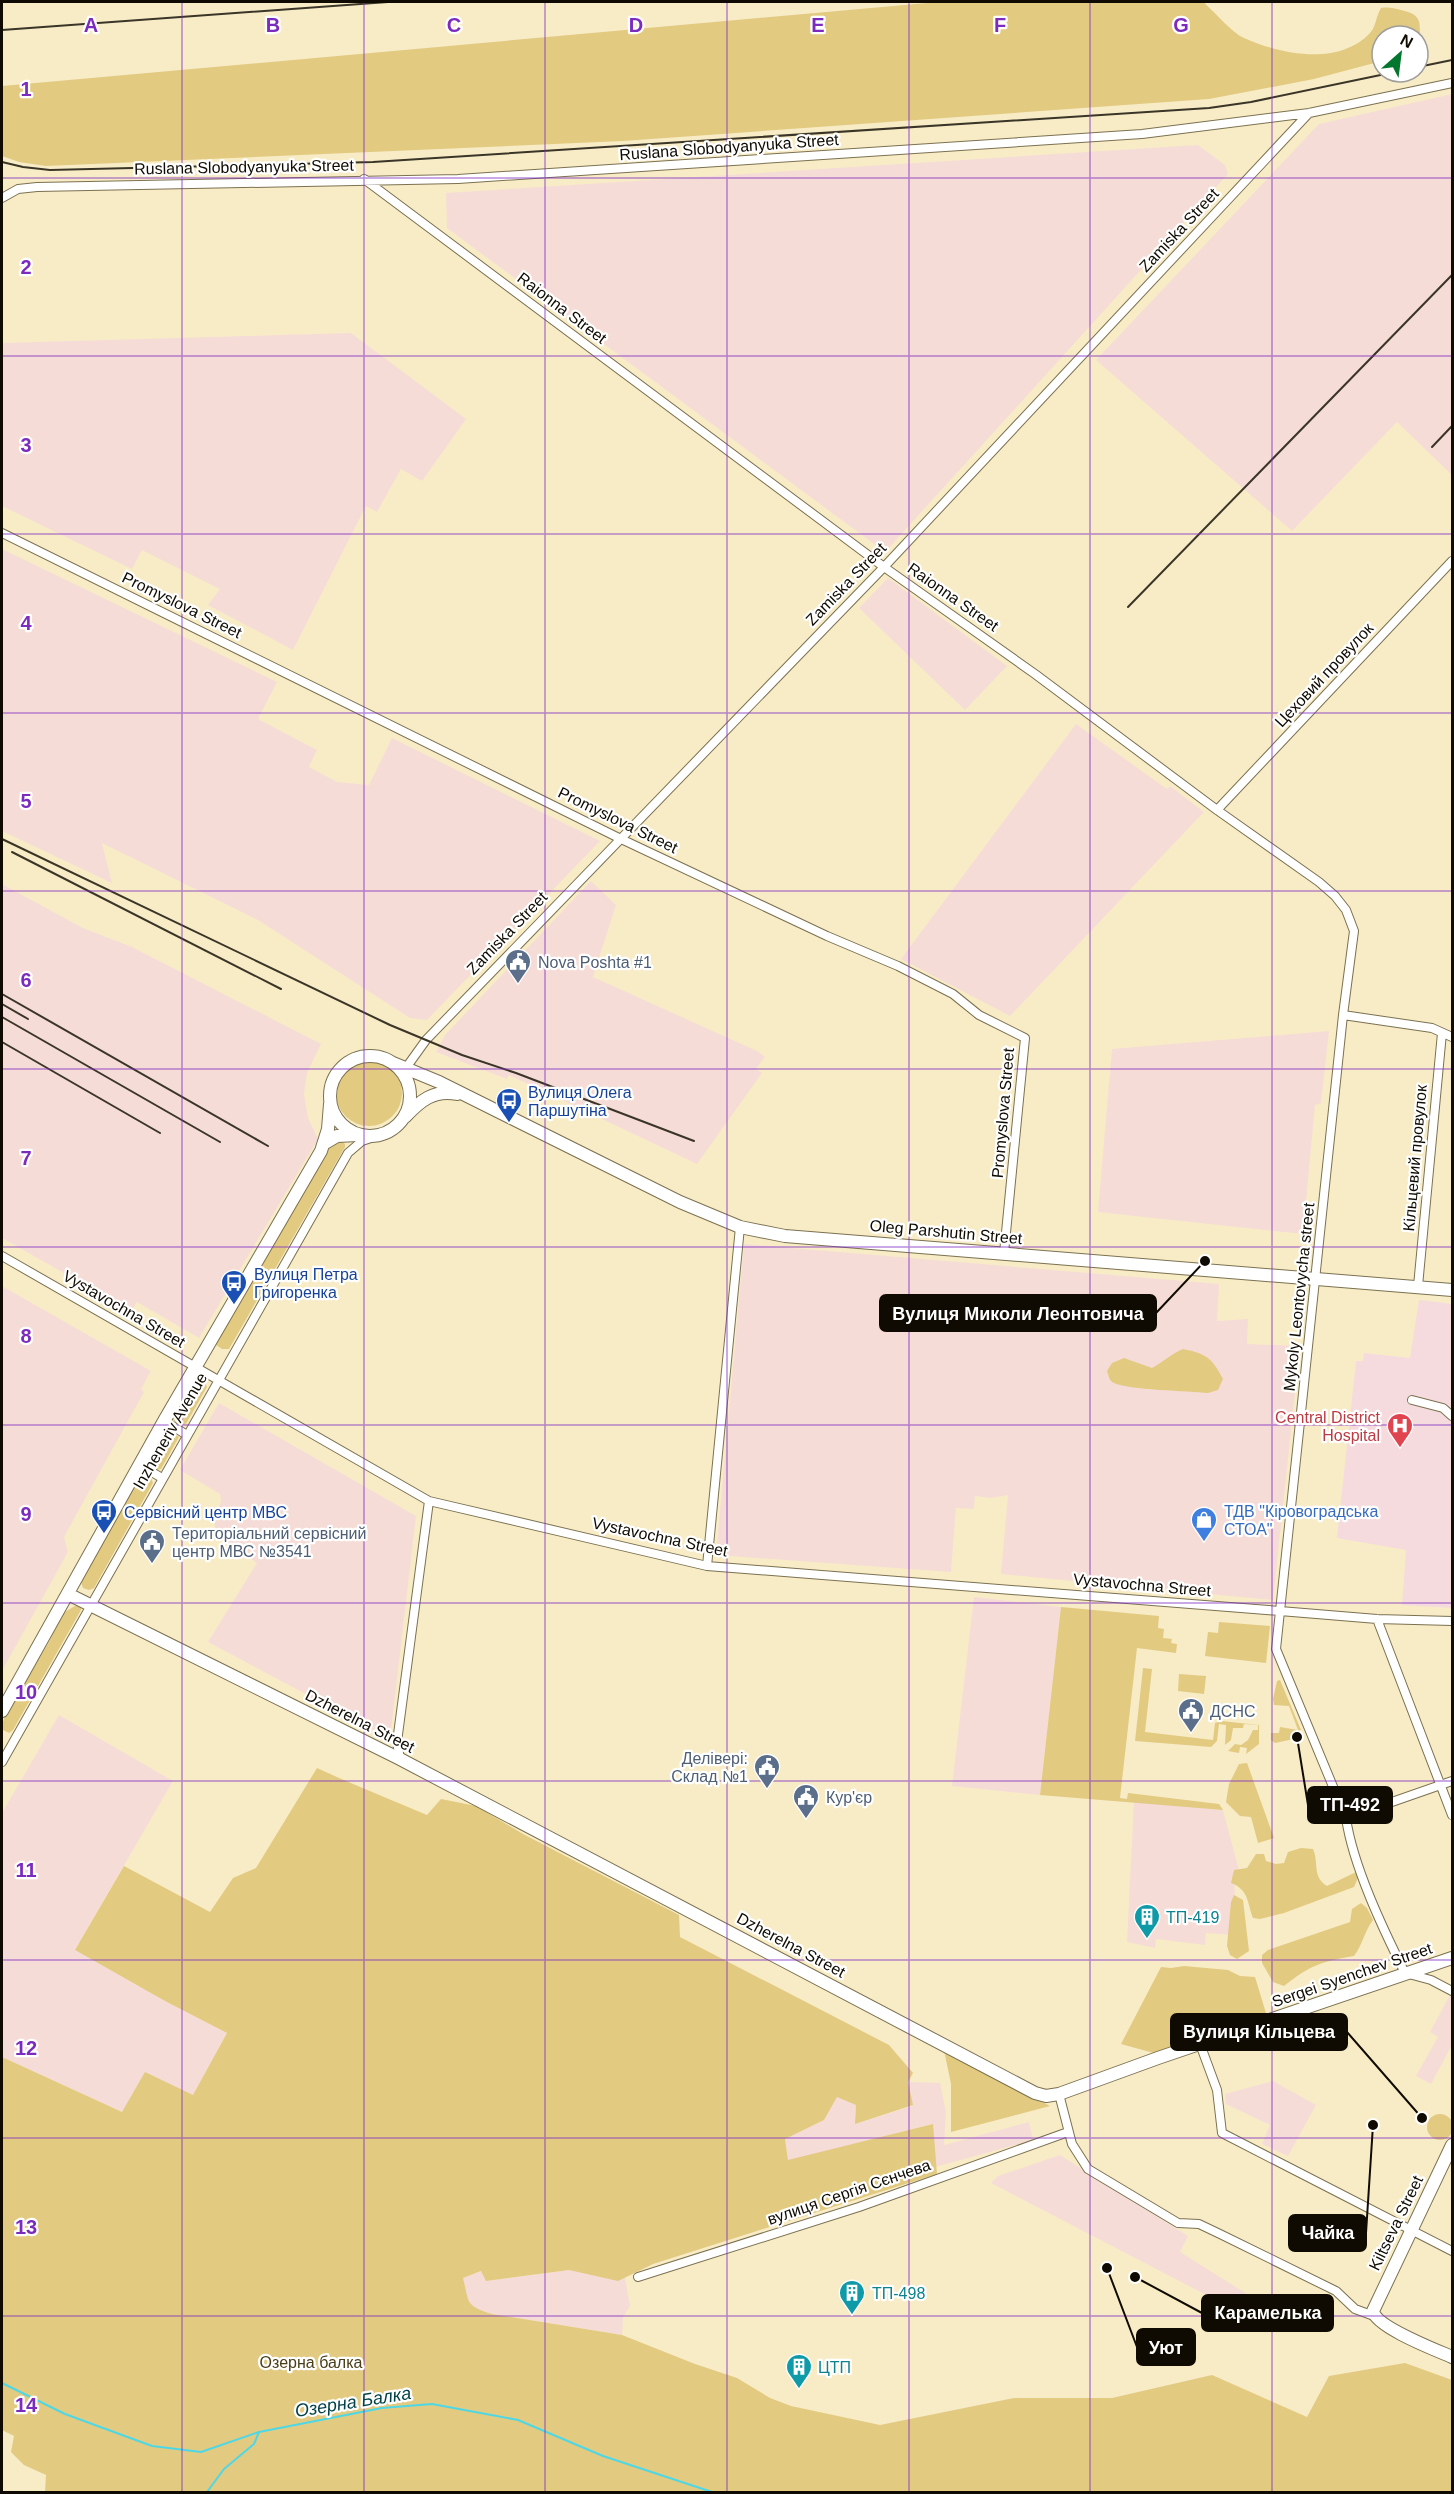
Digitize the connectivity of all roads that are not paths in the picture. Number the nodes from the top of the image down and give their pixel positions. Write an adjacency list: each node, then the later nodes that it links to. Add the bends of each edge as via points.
1 (1452, 82): 2 (street, Ruslana Slobodyanyuka Street)
2 (1309, 113): 3 (street, Ruslana Slobodyanyuka Street, via 1130,135 458,179); 7 (street, Zamiska Street)
3 (364, 179): 4 (street, Ruslana Slobodyanyuka Street, via 37,187 18,189); 7 (street, Raionna Street)
4 (3, 197)
5 (2, 533): 9 (street, Promyslova Street)
6 (1452, 561): 8 (street, Цеховий провулок)
7 (884, 567): 8 (street, Raionna Street); 9 (street, Zamiska Street)
8 (1217, 810): 10 (street, Raionna Street, via 1318,882 1346,910 1354,931)
9 (619, 838): 13 (street, Zamiska Street); 21 (street, Promyslova Street, via 898,966 1025,1038)
10 (1343, 1015): 11 (street, via 1432,1028); 23 (street, Mykoly Leontovycha street)
11 (1442, 1033): 12 (street); 24 (street, Кільцевий провулок)
12 (1452, 1037)
13 (400, 1067): 14 (street, Oleg Parshutin Street); 15 (street, via 367,1056 353,1059 333,1080); 16 (street, via 410,1096)
14 (467, 1096): 16 (street, Oleg Parshutin Street, via 433,1095 422,1100); 20 (street, Oleg Parshutin Street, via 680,1202)
15 (330, 1104): 18 (street, via 341,1124); 19 (street, Inzheneriv Avenue)
16 (401, 1121): 17 (street)
17 (384, 1134): 18 (street); 27 (street, Inzheneriv Avenue, via 362,1141 348,1153)
18 (362, 1135): 19 (street, via 337,1136)
19 (325, 1143): 26 (street, Inzheneriv Avenue)
20 (740, 1227): 21 (street, Oleg Parshutin Street, via 785,1236); 35 (street)
21 (1004, 1253): 23 (street, Oleg Parshutin Street)
22 (2, 1256): 26 (street, Vystavochna Street)
23 (1317, 1278): 24 (street, Oleg Parshutin Street); 38 (street, Mykoly Leontovycha street)
24 (1418, 1286): 25 (street, Oleg Parshutin Street)
25 (1452, 1290)
26 (194, 1368): 27 (street, Vystavochna Street); 30 (street, Inzheneriv Avenue)
27 (218, 1380): 31 (street, Inzheneriv Avenue); 34 (street, Vystavochna Street)
28 (1412, 1400): 29 (street, via 1443,1408)
29 (1452, 1416)
30 (164, 1421): 31 (street); 32 (street, Inzheneriv Avenue)
31 (187, 1435): 33 (street, Inzheneriv Avenue)
32 (140, 1465): 33 (street); 36 (street, Inzheneriv Avenue)
33 (162, 1478): 37 (street, Inzheneriv Avenue)
34 (429, 1501): 35 (street, Vystavochna Street); 42 (street, via 397,1742)
35 (707, 1566): 38 (street, Vystavochna Street)
36 (68, 1593): 37 (street, Dzherelna Street); 41 (street, Inzheneriv Avenue)
37 (90, 1605): 42 (street, Dzherelna Street); 43 (street, Inzheneriv Avenue)
38 (1280, 1611): 39 (street, Vystavochna Street); 47 (street, Mykoly Leontovycha street, via 1276,1649)
39 (1377, 1619): 40 (street, Vystavochna Street); 45 (street)
40 (1452, 1621)
41 (2, 1711)
42 (400, 1759): 52 (street, Dzherelna Street, via 1035,2093)
43 (2, 1762)
44 (1452, 1781): 45 (street)
45 (1441, 1785): 46 (street); 47 (street)
46 (1452, 1815)
47 (1346, 1818): 49 (street, Mykoly Leontovycha street, via 1369,1890)
48 (1452, 1958): 49 (street, Sergei Syenchev Street)
49 (1405, 1973): 50 (street); 51 (street, Sergei Syenchev Street)
50 (1452, 1991)
51 (1200, 2044): 52 (street, Sergei Syenchev Street); 55 (street, via 1217,2090 1221,2133)
52 (1059, 2094): 53 (street)
53 (1068, 2132): 57 (street, вулиця Сергія Сєнчева, via 859,2207); 58 (street, via 1088,2169 1122,2190 1178,2223 1199,2224 1336,2291 1355,2309)
54 (1452, 2145): 55 (street, Kiltseva Street)
55 (1410, 2229): 56 (street); 58 (street, Kiltseva Street, via 1374,2305)
56 (1452, 2251)
57 (638, 2277)
58 (1374, 2316): 59 (street)
59 (1452, 2357)

